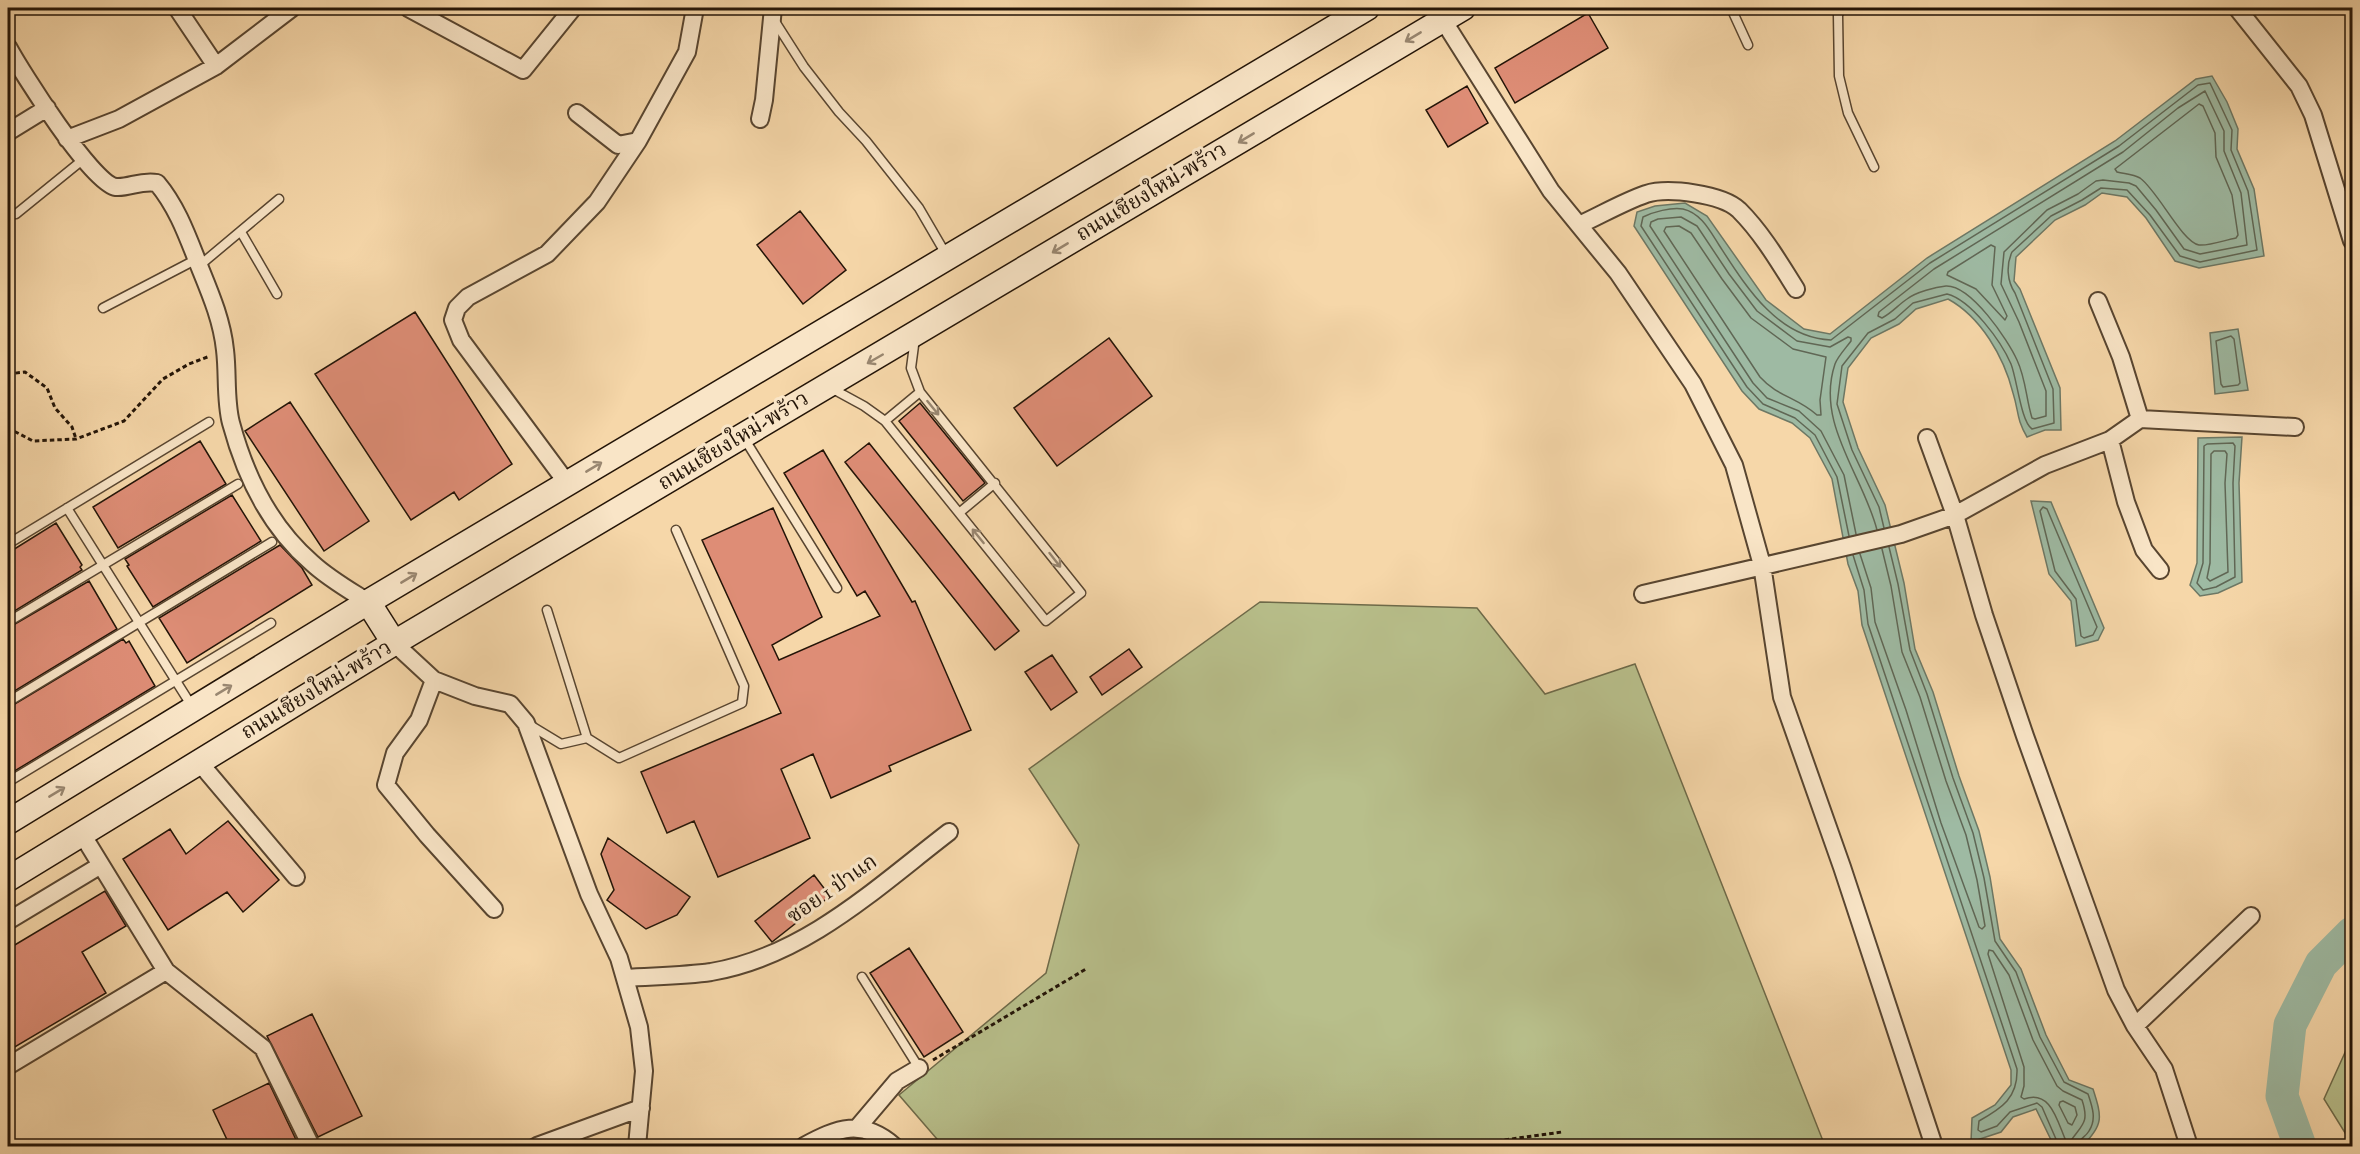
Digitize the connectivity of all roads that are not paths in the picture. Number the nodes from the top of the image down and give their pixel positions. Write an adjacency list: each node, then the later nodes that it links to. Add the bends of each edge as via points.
1 (177, 8): 14 (street)
2 (292, 8): 14 (street)
3 (408, 8): 4 (street, via 523,70)
4 (573, 8)
5 (695, 8): 20 (street, via 687,52)
6 (1367, 8): 28 (main road)
7 (1731, 8): 12 (lane)
8 (2237, 8): 27 (street, via 2299,86 2313,115)
9 (1837, 10): 22 (lane, via 1839,76 1848,113)
10 (772, 12): 17 (street); 28 (lane, via 804,68 919,208)
11 (1453, 14): 25 (street, via 1551,191); 34 (main road, ถนนเชียงใหม่-พร้าว, one-way to 34)
12 (1748, 45)
13 (8, 47): 15 (street)
14 (216, 66): 19 (street, via 120,119)
15 (47, 108): 18 (street); 19 (street)
16 (577, 113): 20 (street, via 618,145)
17 (760, 119)
18 (8, 132)
19 (67, 139): 21 (street)
20 (638, 141): 44 (street, via 597,202 547,254 468,297 456,308 453,320 461,340)
21 (85, 158): 24 (lane); 29 (street, via 104,180 116,187 145,181 157,183 170,200)
22 (1874, 167)
23 (279, 199): 26 (lane)
24 (16, 214)
25 (1579, 225): 30 (street, via 1647,194 1671,191 1710,197 1737,208 1763,238); 54 (street, via 1618,273 1693,384 1734,465)
26 (241, 232): 29 (lane); 31 (lane)
27 (2352, 242)
28 (948, 257): 44 (main road, one-way to 28)
29 (198, 263): 33 (lane); 58 (street, via 220,318 231,420 260,498 311,563)
30 (1796, 289)
31 (277, 294)
32 (2098, 301): 37 (street)
33 (102, 308)
34 (915, 335): 35 (main road, ถนนเชียงใหม่-พร้าว, one-way to 35); 36 (lane, via 911,368)
35 (828, 386): 38 (lane); 41 (main road, ถนนเชียงใหม่-พร้าว)
36 (920, 392): 38 (lane); 45 (lane, one-way to 45)
37 (2140, 419): 40 (street); 43 (street)
38 (885, 421): 48 (lane)
39 (209, 422): 47 (lane)
40 (2295, 427)
41 (743, 436): 56 (lane); 63 (main road, ถนนเชียงใหม่-พร้าว)
42 (1927, 438): 49 (street)
43 (2110, 441): 49 (street, via 2045,465); 55 (street, via 2144,550)
44 (567, 483): 58 (main road, one-way to 44)
45 (995, 483): 48 (lane); 48 (lane, one-way to 48, via 1081,593 1046,621)
46 (238, 484): 53 (lane)
47 (67, 508): 52 (lane); 53 (lane)
48 (959, 513)
49 (1955, 515): 54 (street, via 1901,534); 84 (street, via 2025,736 2116,990)
50 (676, 530): 69 (lane, via 744,686 741,703 619,758)
51 (272, 542): 61 (lane)
52 (8, 544)
53 (103, 565): 60 (lane); 61 (lane)
54 (1762, 565): 57 (street); 94 (street, via 1782,697)
55 (2160, 570)
56 (837, 588)
57 (1643, 594)
58 (368, 602): 63 (main road); 67 (main road, one-way to 58)
59 (548, 610): 69 (lane)
60 (8, 622)
61 (139, 622): 65 (lane); 66 (lane)
62 (271, 623): 65 (lane)
63 (394, 643): 64 (street); 70 (main road, ถนนเชียงใหม่-พร้าว)
64 (434, 680): 68 (street, via 510,704); 78 (street, via 419,720 395,753 386,785)
65 (176, 681): 67 (lane); 71 (lane)
66 (8, 702)
67 (193, 709): 72 (main road, one-way to 67)
68 (526, 723): 69 (lane, via 561,744); 83 (street, via 589,894)
69 (587, 738)
70 (199, 762): 74 (main road, ถนนเชียงใหม่-พร้าว); 76 (street)
71 (8, 782)
72 (8, 822)
73 (950, 832): 83 (street, ซอย 1 ป่าแก, via 828,925 796,944 711,972)
74 (82, 834): 75 (street); 77 (main road, ถนนเชียงใหม่-พร้าว)
75 (100, 865): 80 (street); 81 (street)
76 (296, 877)
77 (8, 879)
78 (494, 909)
79 (2251, 916): 84 (street)
80 (8, 921)
81 (166, 971): 85 (street); 90 (street, via 263,1048)
82 (862, 977): 86 (lane)
83 (625, 978): 87 (street, via 639,1027 644,1071)
84 (2135, 1026): 95 (street, via 2164,1069)
85 (8, 1066)
86 (919, 1068): 88 (street, via 897,1081)
87 (641, 1108): 91 (street); 92 (street)
88 (858, 1127): 89 (street); 93 (street, via 830,1132)
89 (888, 1142)
90 (310, 1146)
91 (537, 1146)
92 (637, 1146)
93 (804, 1146)
94 (1934, 1146)
95 (2189, 1146)

